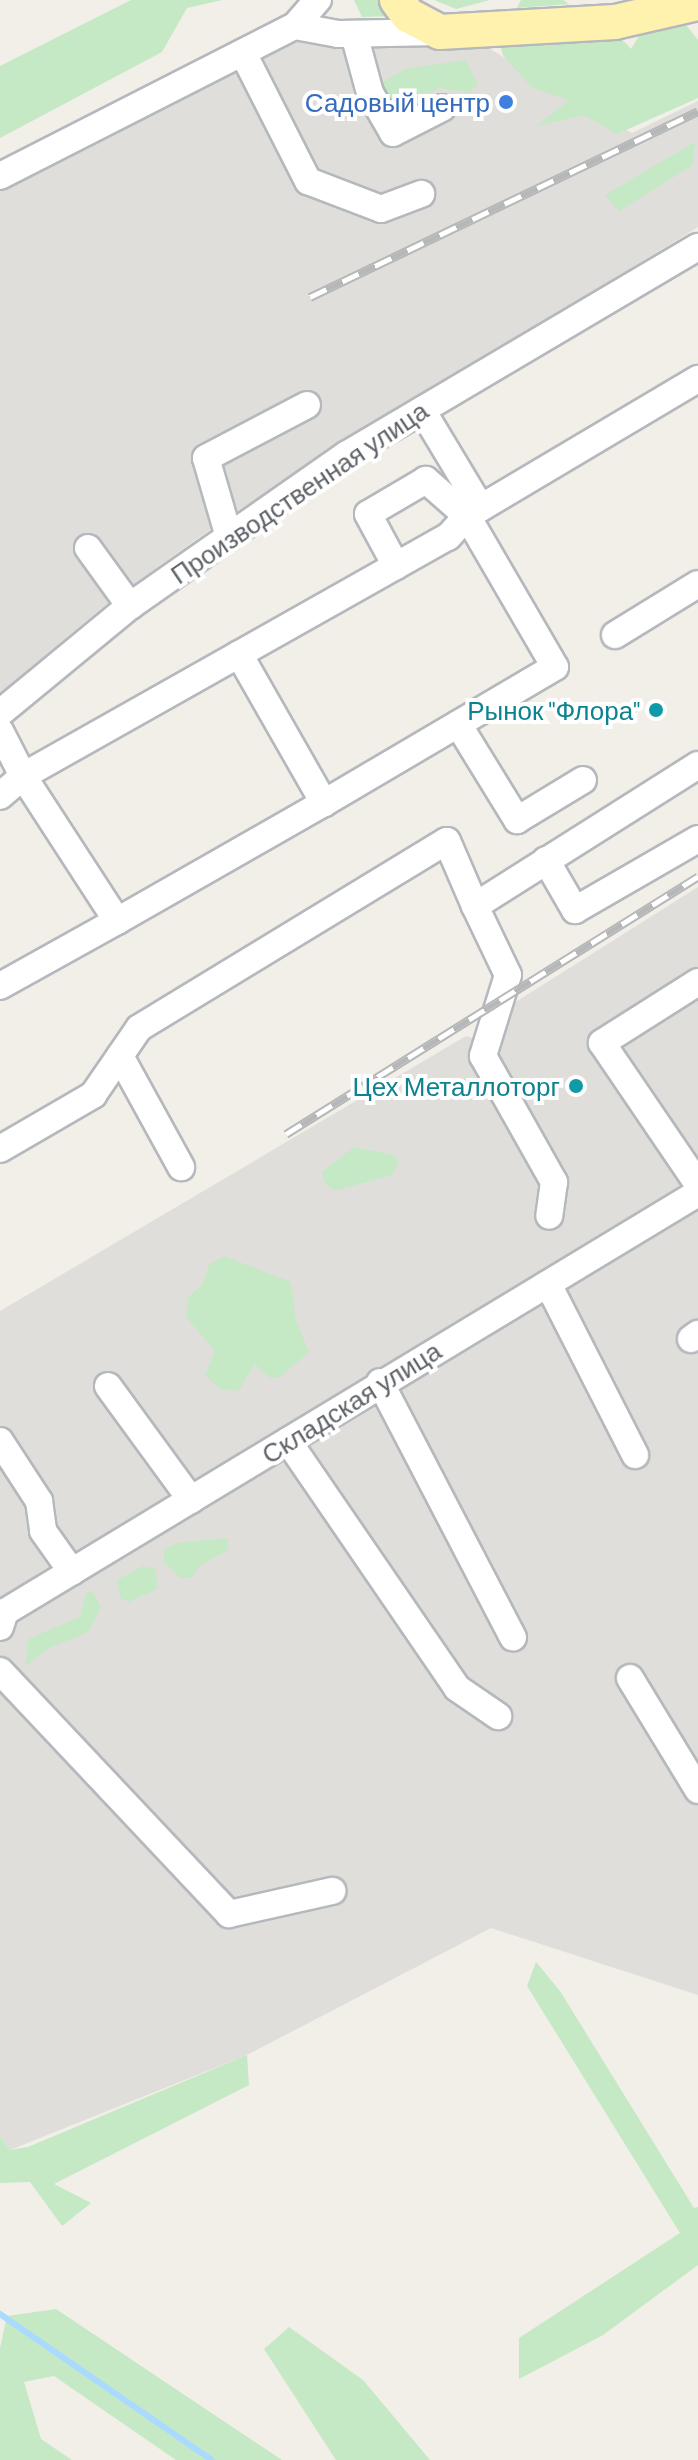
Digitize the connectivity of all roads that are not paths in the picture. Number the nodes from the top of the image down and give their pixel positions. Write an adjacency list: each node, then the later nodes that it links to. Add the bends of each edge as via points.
1 (318, 0): 6 (street)
2 (397, 0): 8 (main road, via 408,15)
3 (508, 0): 7 (main road)
4 (575, 0): 5 (main road, via 615,12)
5 (685, 7): 7 (main road, via 615,22)
6 (295, 26): 9 (street); 10 (street)
7 (481, 29): 8 (main road)
8 (440, 32): 9 (street)
9 (354, 34): 11 (street, via 370,93 393,133)
10 (243, 53): 12 (street); 13 (street, via 308,181 381,209)
11 (442, 108)
12 (0, 176)
13 (421, 194)
14 (698, 247): 17 (street, Производственная улица)
15 (698, 379): 18 (street)
16 (307, 405): 19 (street, via 206,458)
17 (422, 410): 18 (street); 19 (street, Производственная улица, via 346,455)
18 (474, 512): 21 (street, via 448,537); 21 (street, via 426,480 368,514); 27 (street, via 555,667)
19 (229, 537): 23 (street, Производственная улица)
20 (88, 548): 23 (street)
21 (396, 566): 25 (street)
22 (698, 584): 24 (street)
23 (130, 606): 26 (street, Производственная улица)
24 (615, 635)
25 (239, 654): 30 (street); 33 (street)
26 (0, 713)
27 (458, 724): 31 (street, via 517,820); 33 (street)
28 (0, 731): 30 (street)
29 (698, 765): 35 (street)
30 (23, 776): 32 (street); 37 (street)
31 (583, 780)
32 (0, 796)
33 (324, 803): 37 (street)
34 (698, 839): 35 (street, via 575,910)
35 (546, 860): 36 (street)
36 (475, 906): 40 (street, via 447,841 139,1028); 45 (street, via 508,975 483,1056 554,1182)
37 (117, 921): 39 (street)
38 (698, 982): 43 (street, via 602,1043)
39 (0, 986)
40 (120, 1056): 41 (street, via 93,1095); 42 (street)
41 (0, 1149)
42 (181, 1167)
43 (698, 1184)
44 (698, 1193): 46 (street, Складская улица)
45 (549, 1216)
46 (548, 1284): 47 (street, Складская улица); 51 (street)
47 (380, 1382): 50 (street, Складская улица); 55 (street)
48 (108, 1386): 52 (street)
49 (0, 1441): 53 (street, via 39,1501 43,1531)
50 (288, 1441): 52 (street, Складская улица); 58 (street, via 457,1688)
51 (635, 1455)
52 (191, 1500): 53 (street, Складская улица)
53 (72, 1572): 54 (street, Складская улица)
54 (3, 1620)
55 (513, 1638)
56 (0, 1671): 60 (street, via 229,1914)
57 (630, 1678): 59 (street)
58 (498, 1716)
59 (698, 1790)
60 (332, 1891)

